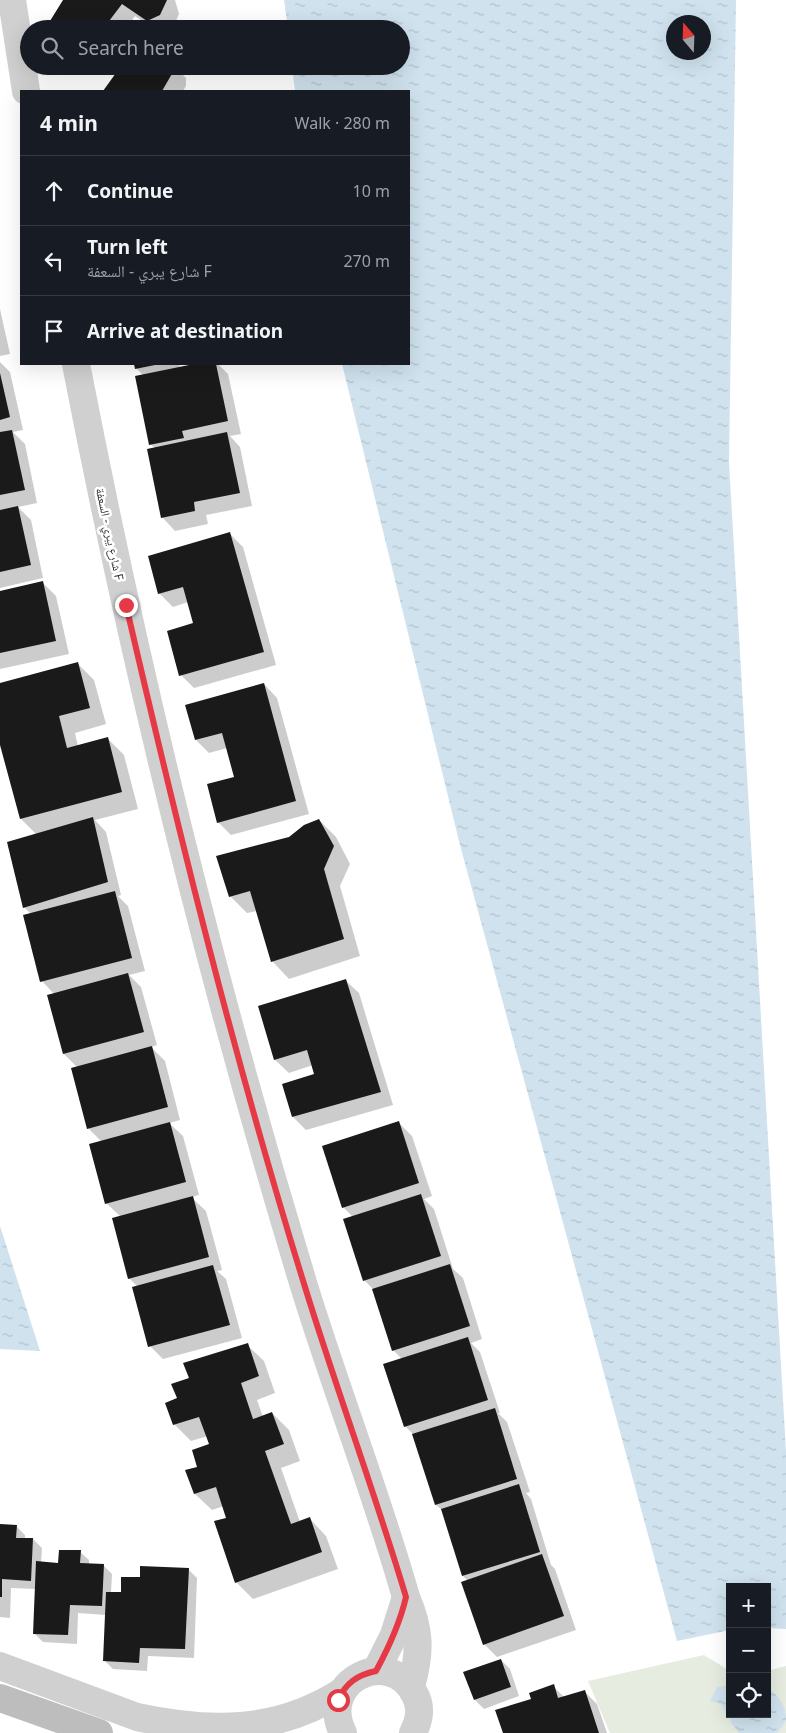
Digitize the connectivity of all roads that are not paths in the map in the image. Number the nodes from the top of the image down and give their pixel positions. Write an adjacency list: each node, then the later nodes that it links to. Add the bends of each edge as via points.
1 (12, 0): 2 (street)
2 (20, 52)
3 (24, 75): 4 (street)
4 (26, 90)
5 (76, 365): 6 (street, شارع يبري - السعفة F, via 126,605 209,948 305,1287)
6 (406, 1597): 8 (street, via 394,1635); 9 (street, شارع يبري - السعفة F, via 418,1632 416,1668)
7 (0, 1666): 12 (street, via 157,1723 198,1730)
8 (376, 1671): 9 (street, via 401,1677); 10 (street, via 351,1680)
9 (411, 1686): 13 (street, via 420,1707)
10 (343, 1691): 12 (street, via 304,1714); 15 (street, via 337,1712)
11 (0, 1698): 14 (street)
12 (261, 1727): 15 (street, via 302,1726)
13 (421, 1728)
14 (99, 1733)
15 (343, 1733)

